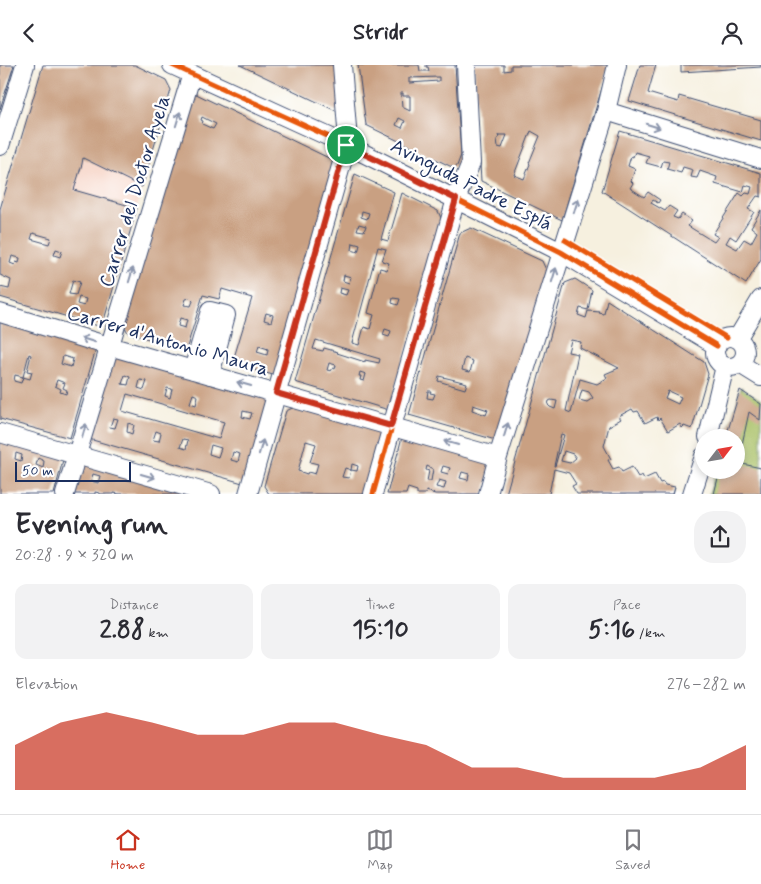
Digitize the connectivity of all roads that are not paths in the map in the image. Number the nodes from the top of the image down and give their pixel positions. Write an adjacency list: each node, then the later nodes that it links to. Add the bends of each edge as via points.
1 (25, 65): 9 (street)
2 (172, 65): 6 (street, Avinguda Padre Esplá)
3 (342, 65): 8 (street)
4 (466, 65): 11 (street, via 471,163)
5 (617, 65): 7 (street)
6 (189, 73): 8 (street, Avinguda Padre Esplá); 15 (street, Carrer del Doctor Ayela, one-way to 6, via 191,77)
7 (606, 111): 10 (street, one-way to 10); 12 (street, one-way to 7)
8 (346, 145): 11 (street, Avinguda Padre Esplá); 19 (street)
9 (0, 146)
10 (761, 159)
11 (456, 199): 12 (street, Avinguda Padre Esplá); 20 (street)
12 (561, 252): 16 (street, Avinguda Padre Esplá, via 717,346 716,358 720,363); 24 (street, one-way to 12)
13 (761, 299): 16 (street)
14 (0, 313): 15 (street, Carrer d'Antonio Maura, one-way to 14)
15 (109, 347): 19 (street, Carrer d'Antonio Maura, one-way to 15); 23 (street, Carrer del Doctor Ayela, one-way to 15)
16 (737, 354): 17 (street); 18 (street); 21 (street)
17 (761, 359)
18 (761, 377)
19 (276, 393): 20 (street, Carrer d'Antonio Maura); 28 (street, one-way to 19)
20 (391, 426): 24 (street, Carrer d'Antonio Maura, one-way to 20); 29 (street)
21 (711, 429)
22 (0, 433): 23 (street)
23 (77, 455): 26 (street, Carrer del Doctor Ayela); 27 (street, one-way to 27)
24 (498, 457): 30 (street)
25 (697, 479): 31 (street)
26 (65, 494)
27 (211, 494)
28 (248, 494)
29 (373, 494)
30 (488, 494)
31 (692, 494)

